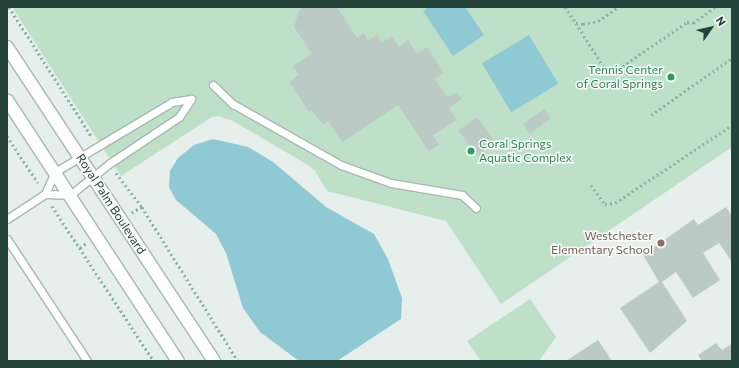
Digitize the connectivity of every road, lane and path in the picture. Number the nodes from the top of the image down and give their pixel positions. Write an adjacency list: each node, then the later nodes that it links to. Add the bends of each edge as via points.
1 (565, 7): 4 (path)
2 (618, 7): 4 (path, via 591,24)
3 (715, 7): 4 (path, via 693,23 687,22 614,72 605,68)
4 (576, 23)
5 (7, 47): 12 (street, Royal Palm Boulevard)
6 (732, 58): 9 (path)
7 (213, 86): 19 (lane, via 233,104 341,165 391,184 462,195)
8 (7, 100): 13 (street)
9 (651, 115)
10 (732, 125): 15 (path, via 615,203 605,204)
11 (7, 136): 16 (path)
12 (80, 156): 13 (lane); 14 (street, Royal Palm Boulevard); 14 (lane, via 172,102 191,99 179,117 110,163)
13 (54, 172): 16 (lane); 17 (street)
14 (94, 178): 17 (lane); 25 (street, Royal Palm Boulevard)
15 (591, 185)
16 (44, 194): 17 (lane); 20 (lane); 23 (path)
17 (70, 195): 24 (street)
18 (142, 207): 26 (path)
19 (476, 208)
20 (7, 220)
21 (7, 239): 22 (lane)
22 (87, 361)
23 (154, 361)
24 (178, 361)
25 (214, 361)
26 (238, 361)

